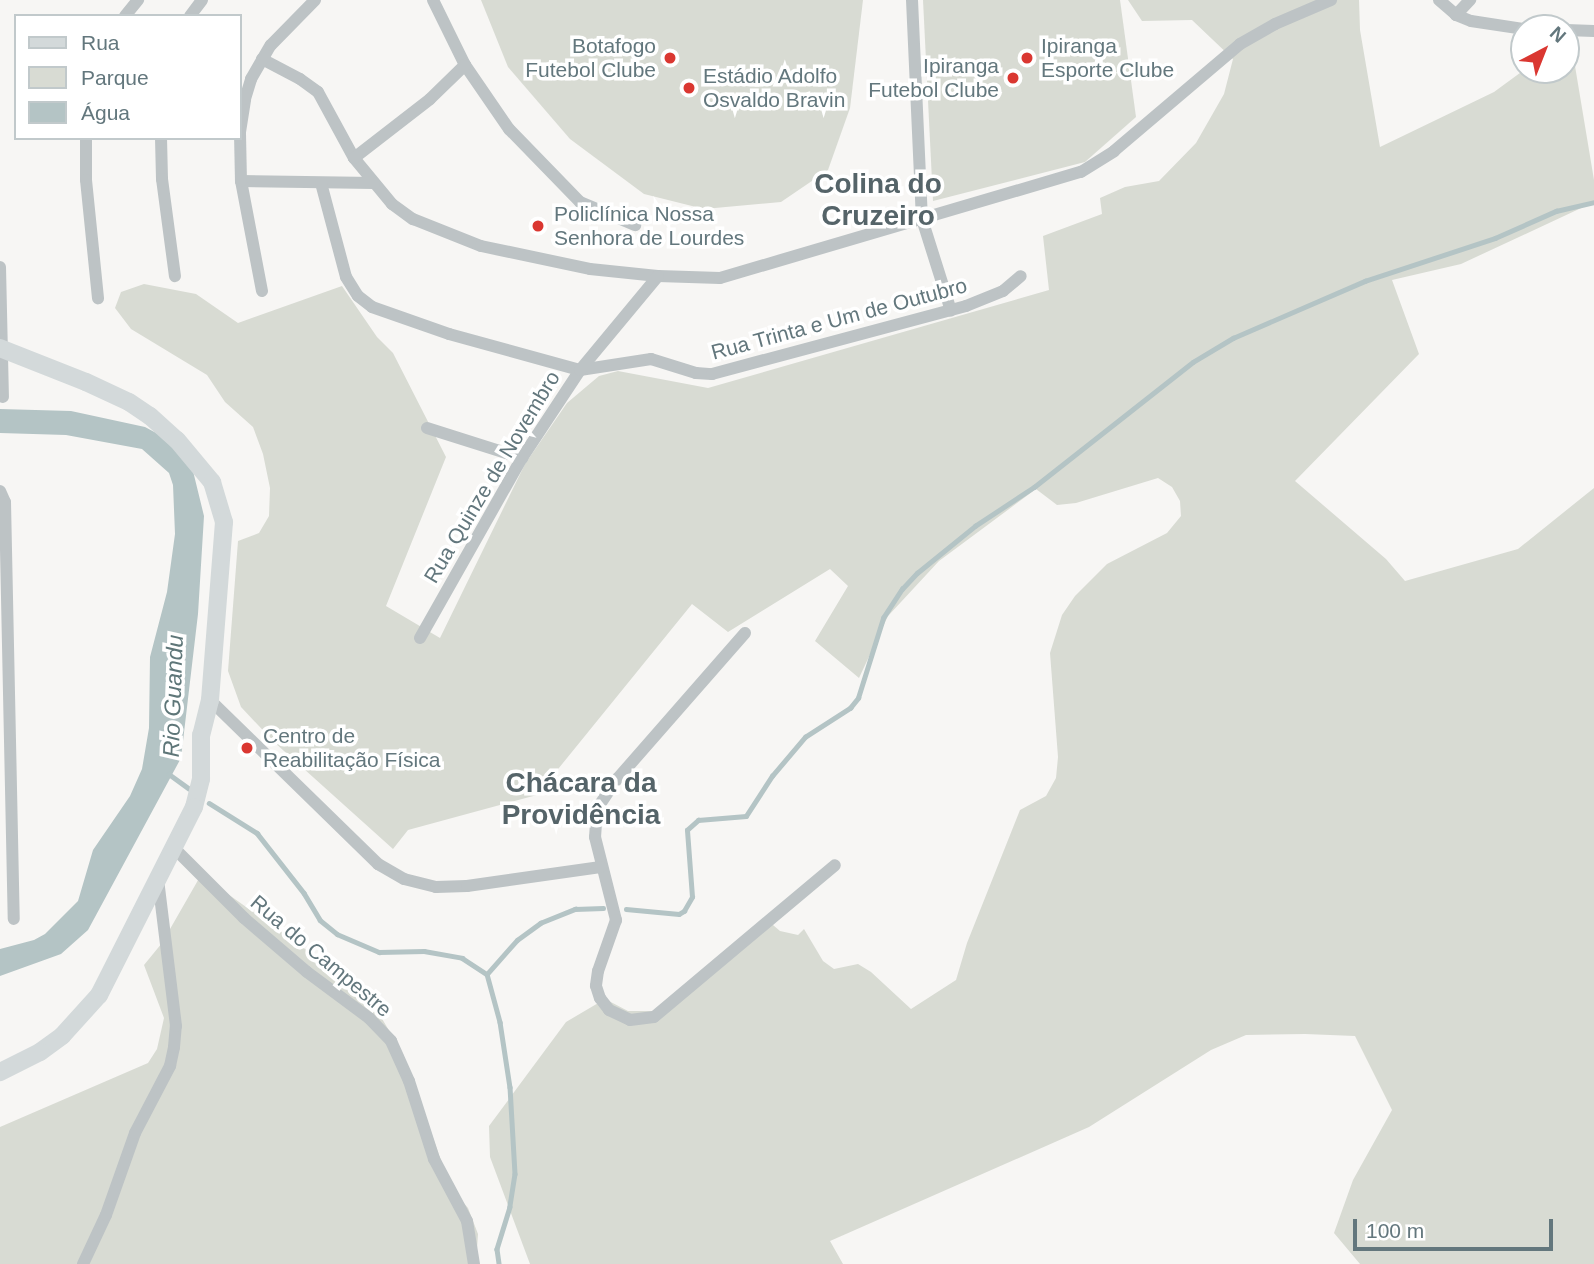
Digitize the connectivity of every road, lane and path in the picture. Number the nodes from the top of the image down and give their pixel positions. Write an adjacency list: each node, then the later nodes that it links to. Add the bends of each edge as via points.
1 (138, 0): 9 (street)
2 (315, 0): 13 (street)
3 (433, 0): 14 (street)
4 (905, 0): 11 (street)
5 (912, 0): 11 (street)
6 (1331, 0): 23 (street, via 1240,44 1114,151 1081,172)
7 (1439, 0): 10 (street)
8 (1470, 0): 10 (street)
9 (127, 14)
10 (1456, 15): 12 (street)
11 (912, 23): 23 (street)
12 (1510, 27)
13 (262, 59): 15 (street); 19 (street, via 318,92)
14 (465, 65): 19 (street, via 430,99); 24 (street, via 509,129 572,196)
15 (242, 119)
16 (86, 140): 30 (street)
17 (161, 140): 26 (street)
18 (240, 140): 20 (street)
19 (354, 158): 22 (street)
20 (241, 181): 21 (street); 29 (street)
21 (321, 183): 22 (street); 33 (street, via 346,277 372,307 449,334)
22 (374, 183): 27 (street, via 413,219 471,242 590,269)
23 (922, 219): 27 (street, via 720,278); 31 (street)
24 (635, 225)
25 (0, 267): 32 (street)
26 (175, 276)
27 (658, 276): 33 (street, Rua Quinze de Novembro)
28 (1021, 276): 31 (street, Rua Trinta e Um de Outubro, via 1003,291)
29 (262, 291)
30 (98, 298)
31 (951, 311): 33 (street, Rua Trinta e Um de Outubro, via 712,374 651,359)
32 (1, 349): 34 (street); 41 (street, via 129,402 177,440 212,482 224,522)
33 (580, 370): 36 (street, Rua Quinze de Novembro)
34 (3, 397)
35 (427, 428): 36 (street)
36 (522, 458): 40 (street, Rua Quinze de Novembro)
37 (0, 491): 38 (street, via 5,502)
38 (4, 633): 42 (street)
39 (745, 634): 46 (street, via 603,796 594,822)
40 (419, 638)
41 (210, 700): 44 (street, via 201,736 198,797); 46 (street, via 378,864 404,879 436,887 467,886)
42 (5, 724): 43 (street)
43 (6, 824): 48 (street)
44 (175, 849): 47 (street); 51 (street, Rua do Campestre, via 244,918 369,1018 391,1041 434,1159 467,1221)
45 (835, 865): 46 (street, via 654,1017 642,1021 609,1010 596,986 616,920)
46 (601, 867)
47 (158, 880): 49 (street, via 99,995 62,1036); 50 (street, via 176,1026 174,1046 170,1066 135,1133)
48 (14, 919)
49 (0, 1072)
50 (83, 1264)
51 (474, 1264)

